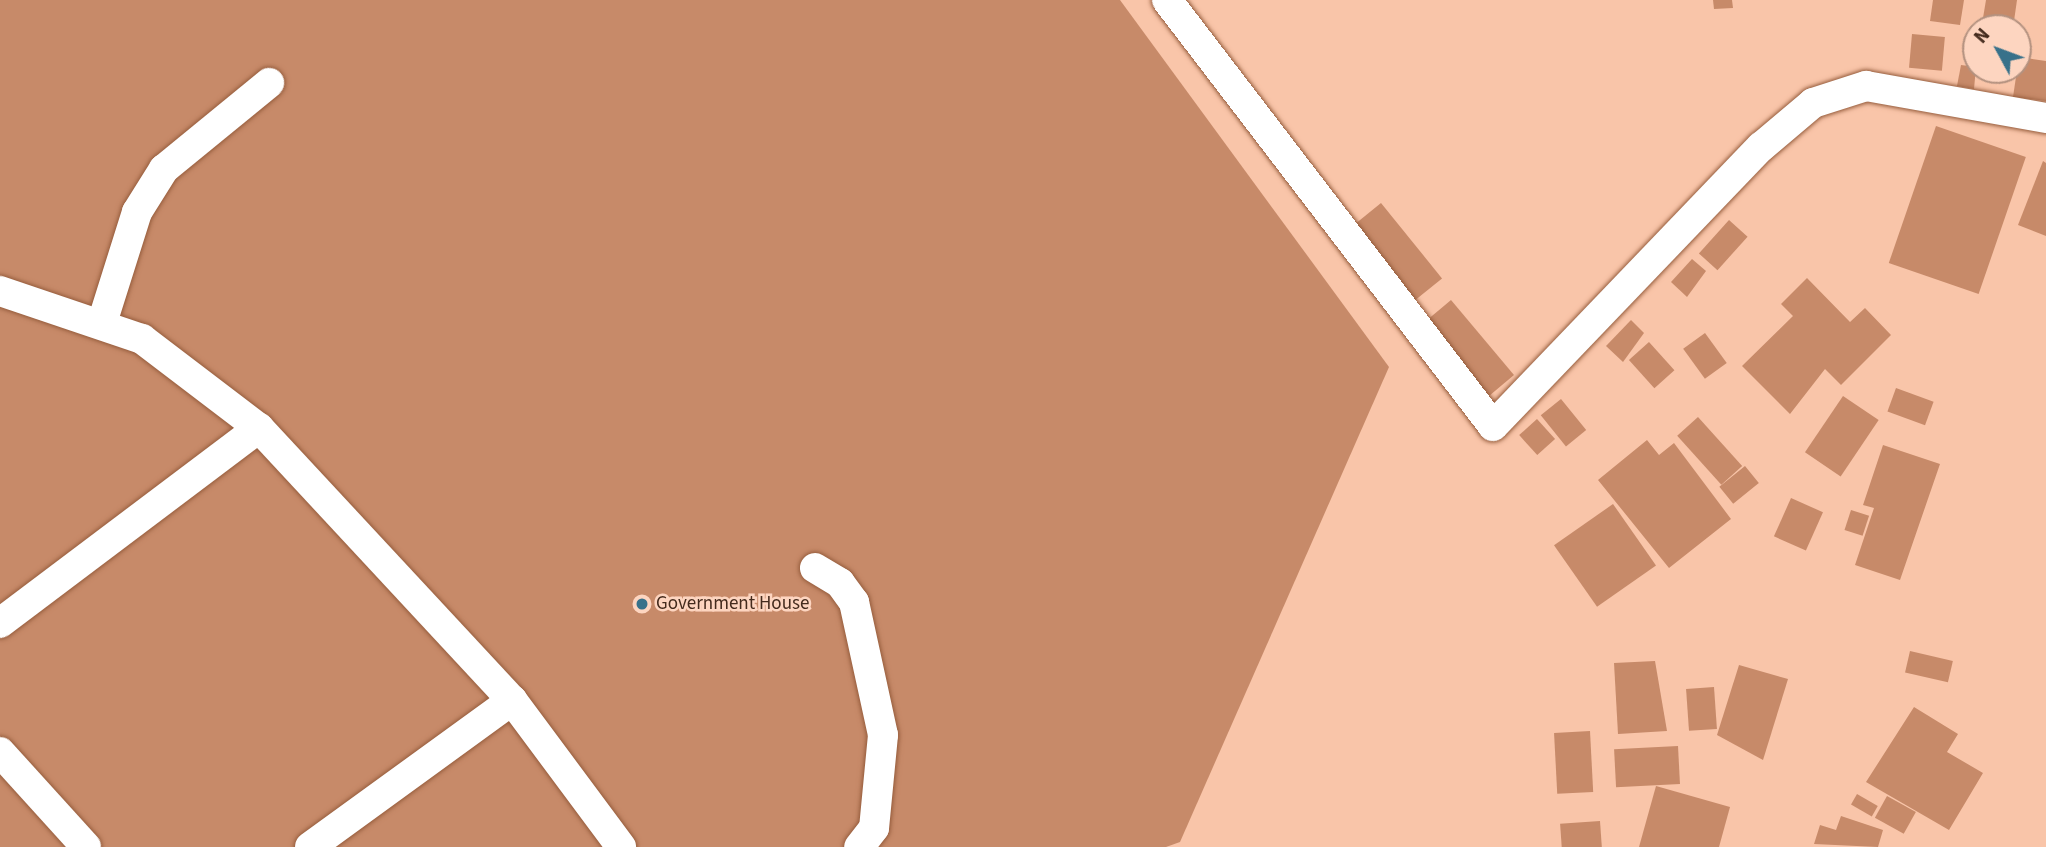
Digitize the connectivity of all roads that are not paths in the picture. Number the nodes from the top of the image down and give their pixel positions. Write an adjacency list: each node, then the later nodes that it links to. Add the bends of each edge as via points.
1 (1167, 0): 3 (street, via 1493,426 1761,147 1813,103 1866,86)
2 (269, 83): 5 (street, via 164,169 137,212)
3 (2046, 118)
4 (0, 290): 5 (street)
5 (102, 323): 6 (street, via 142,339 201,378)
6 (259, 428): 8 (street); 9 (street)
7 (815, 568): 14 (street, via 840,583 854,602 883,735 874,828)
8 (0, 623)
9 (512, 700): 12 (street); 13 (street)
10 (0, 752): 11 (street)
11 (86, 847)
12 (310, 847)
13 (621, 847)
14 (859, 847)

